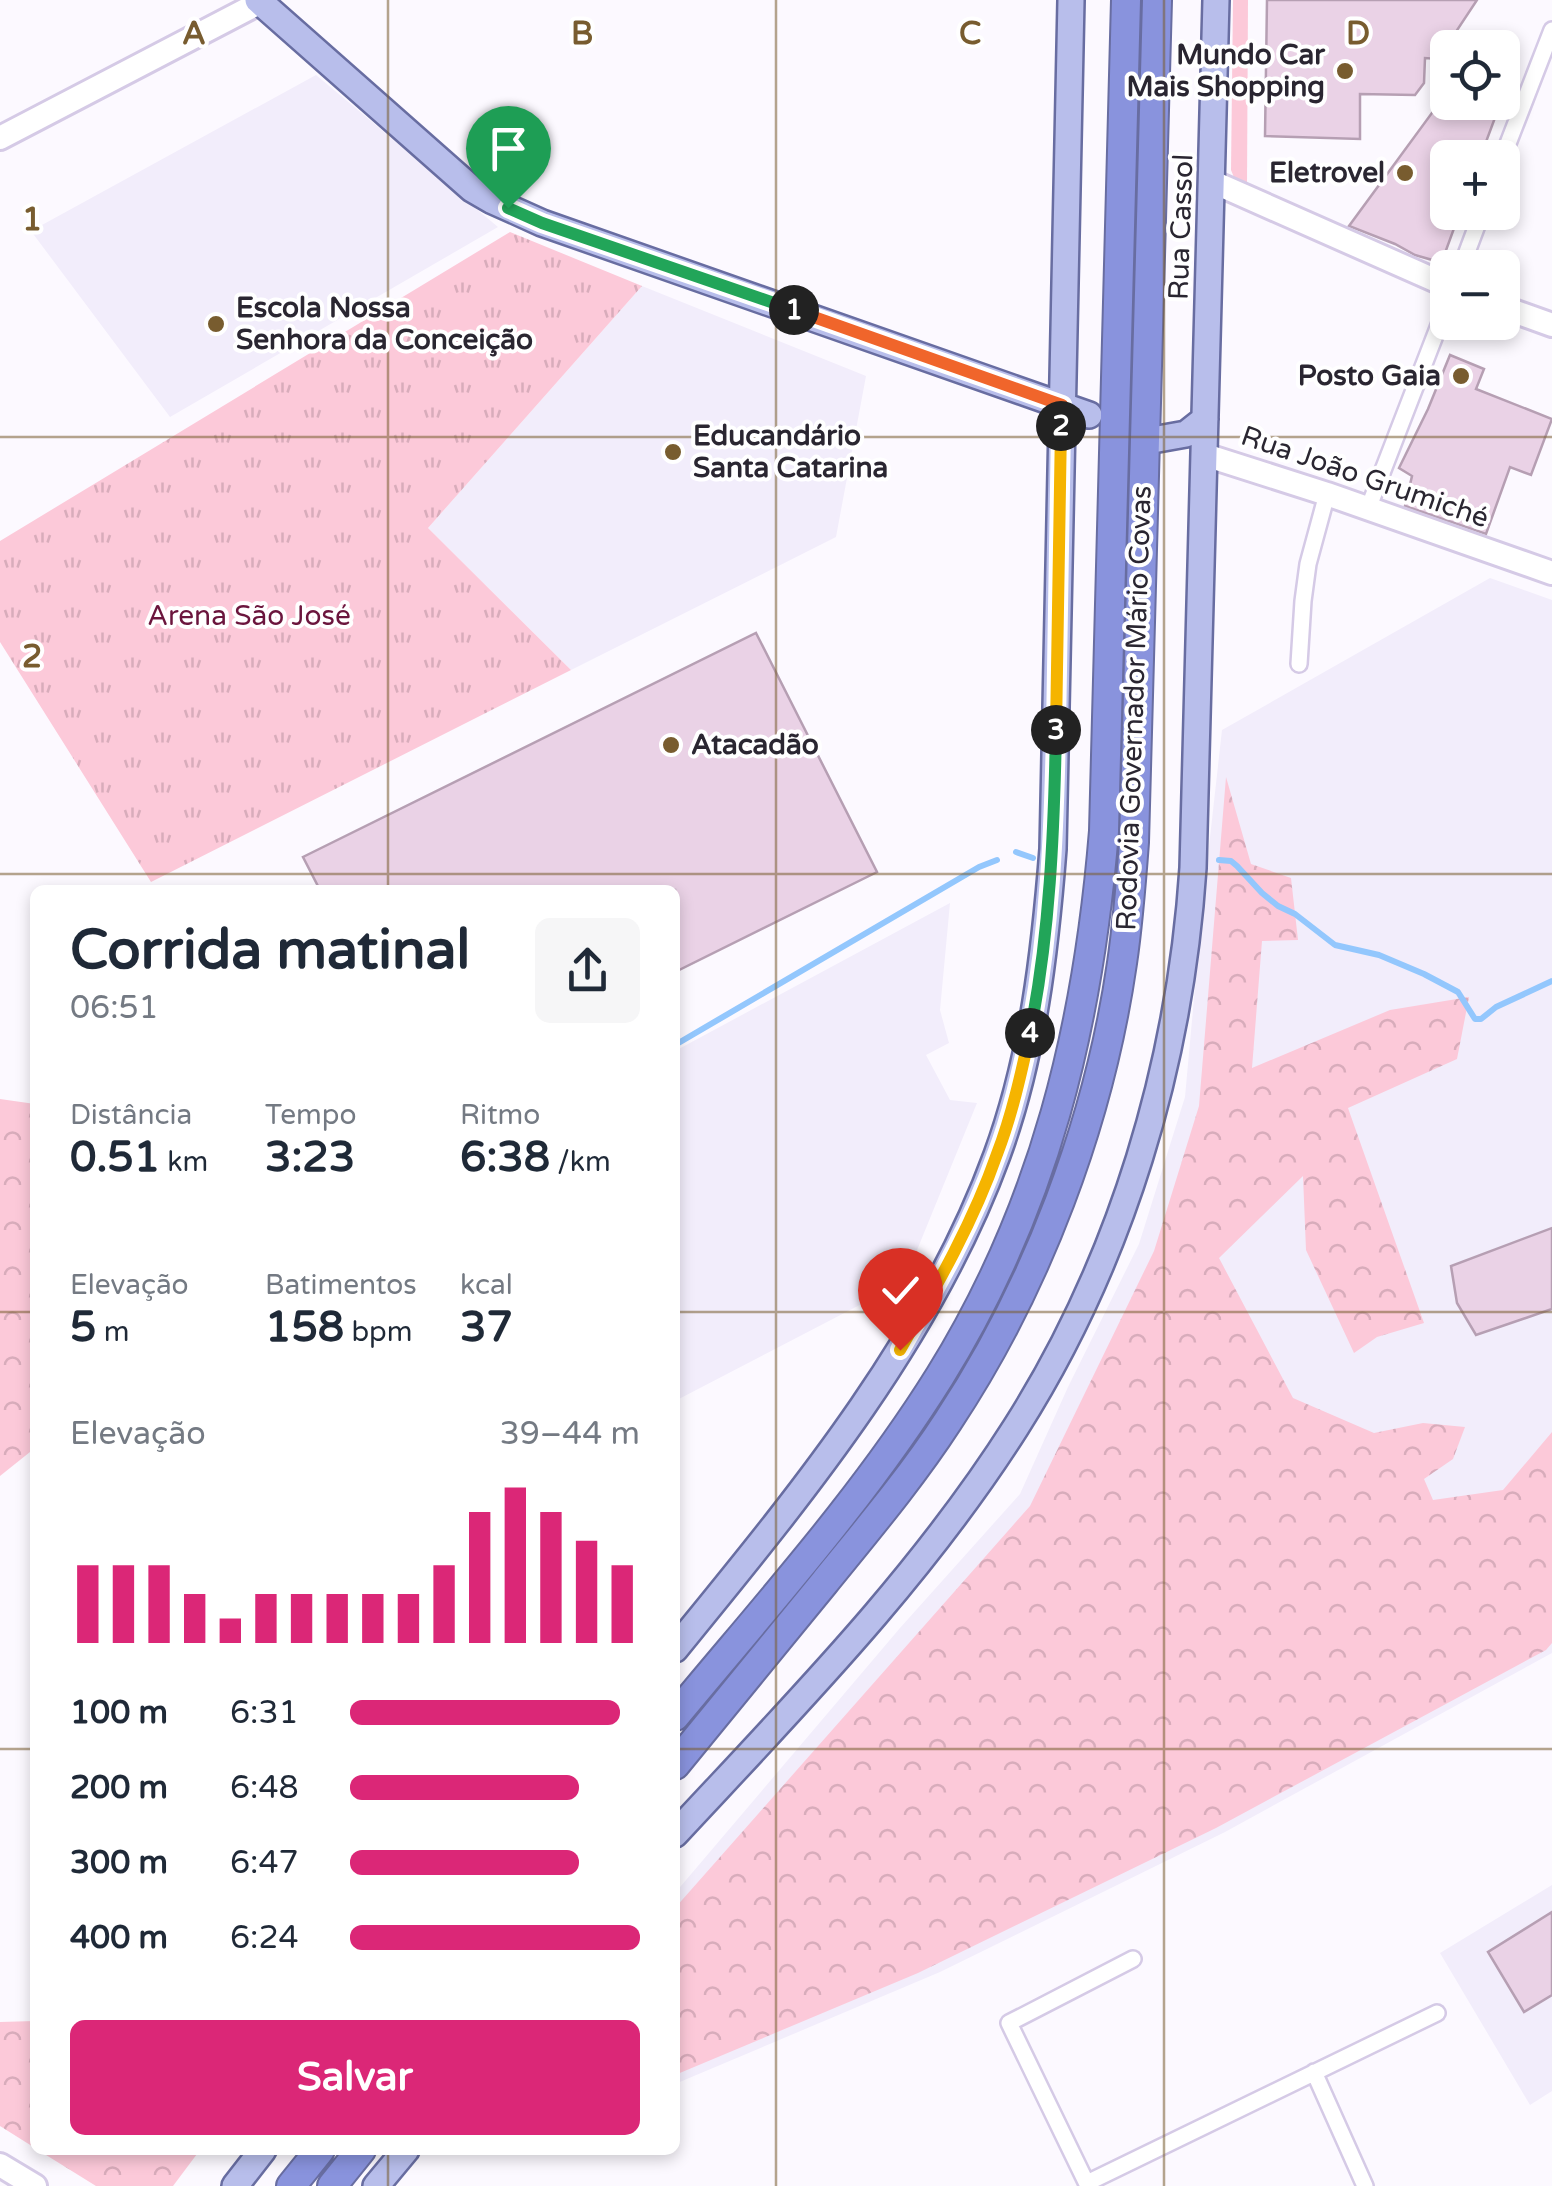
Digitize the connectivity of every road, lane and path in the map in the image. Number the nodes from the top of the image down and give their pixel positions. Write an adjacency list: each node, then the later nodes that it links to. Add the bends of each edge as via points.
1 (1070, 0): 14 (main road)
2 (1126, 0): 23 (highway, Rodovia Governador Mário Covas, via 1104,831 1090,963 1066,1078 1016,1228 940,1375 846,1508)
3 (1157, 0): 24 (highway, Rodovia Governador Mário Covas, via 1134,842 1122,966 1094,1096 1042,1244 950,1419)
4 (1216, 0): 9 (main road, Rua Cassol)
5 (260, 1): 7 (main road); 14 (main road, via 491,200 542,223)
6 (1552, 30): 8 (street)
7 (0, 138)
8 (1509, 140)
9 (1212, 182): 10 (main road); 16 (main road, Rua Cassol)
10 (1430, 278)
11 (1520, 313): 12 (main road)
12 (1552, 325)
13 (1433, 340): 19 (street)
14 (1062, 394): 15 (main road); 22 (main road, via 1049,907 1030,1030 998,1154 900,1350 800,1494)
15 (1089, 415)
16 (1205, 419): 17 (main road, Rua Cassol); 17 (main road, Rua João Grumiché, via 1186,434 1158,439)
17 (1204, 455): 18 (main road, Rua João Grumiché); 25 (main road, Rua Cassol, via 1189,924 1156,1098 1110,1243 1055,1361 971,1493 864,1628)
18 (1327, 494): 19 (main road, Rua João Grumiché); 21 (street, via 1308,564)
19 (1368, 509): 20 (main road, Rua João Grumiché)
20 (1552, 573)
21 (1298, 664)
22 (680, 1644)
23 (680, 1710)
24 (680, 1759)
25 (680, 1829)
26 (1133, 1960): 34 (street, via 1010,2022)
27 (1438, 2013): 28 (street)
28 (1314, 2072): 34 (street); 40 (street)
29 (259, 2155): 36 (main road)
30 (316, 2155): 37 (highway)
31 (357, 2155): 38 (highway)
32 (402, 2155): 39 (main road)
33 (0, 2164): 35 (main road)
34 (1087, 2184)
35 (35, 2186)
36 (235, 2186)
37 (290, 2186)
38 (332, 2186)
39 (376, 2186)
40 (1365, 2186)

